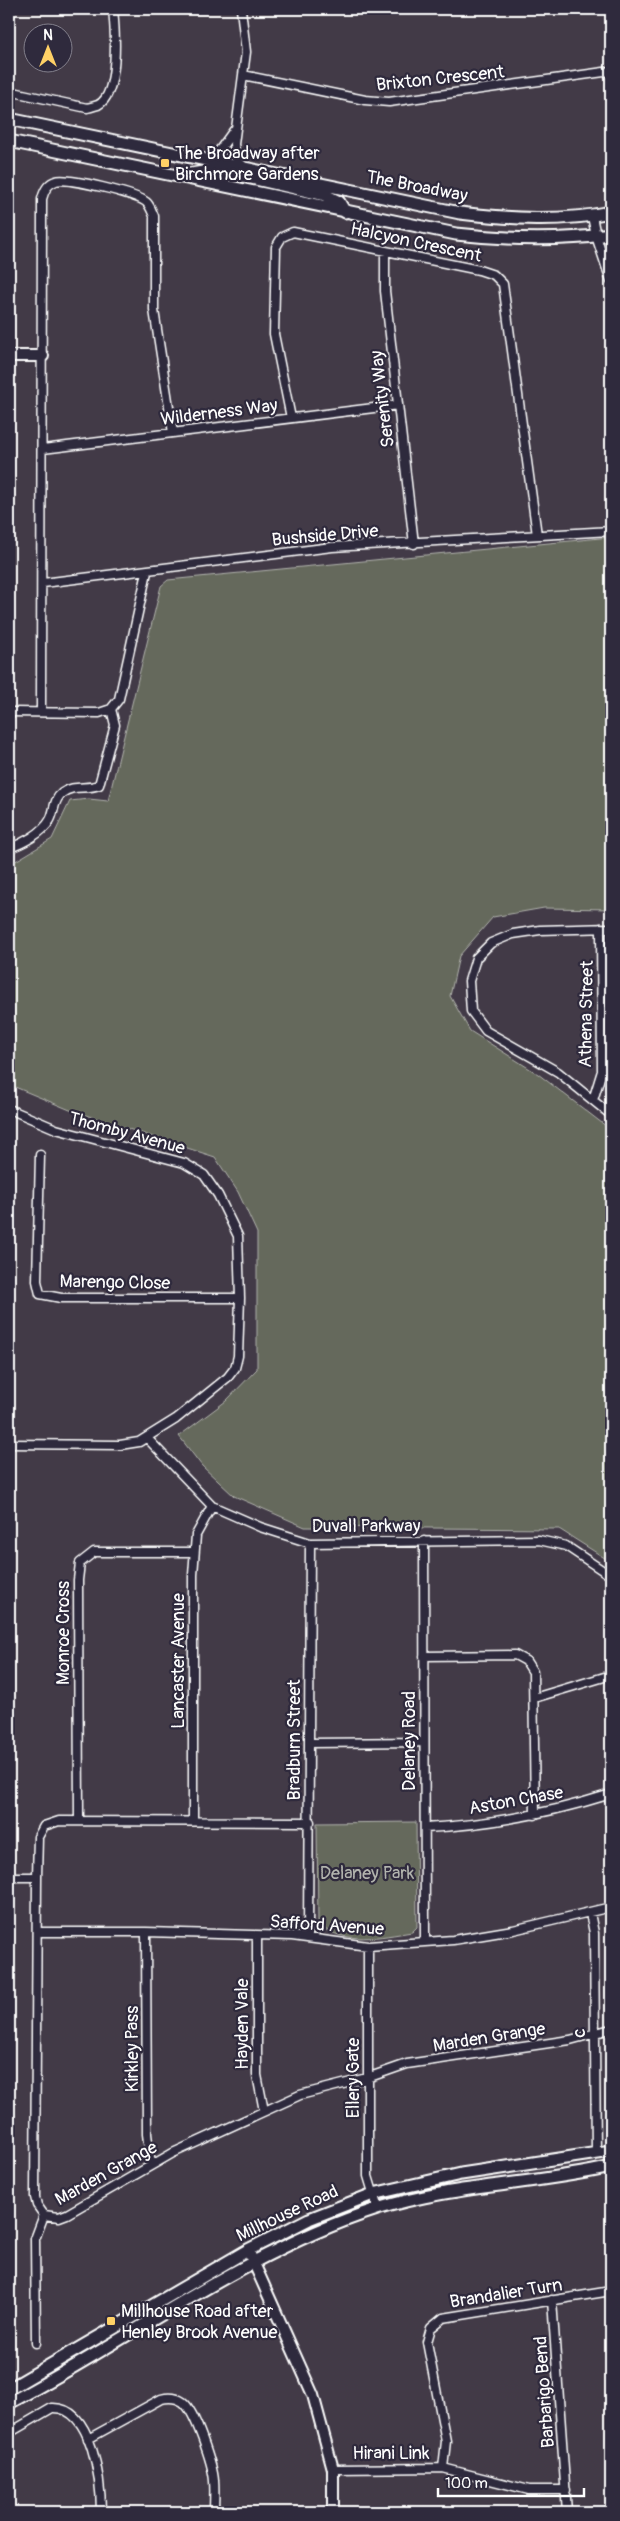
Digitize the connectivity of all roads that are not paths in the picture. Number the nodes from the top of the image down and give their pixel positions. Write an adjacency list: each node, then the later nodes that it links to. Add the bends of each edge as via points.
1 (113, 9): 5 (street, via 116,58 108,95 100,105 87,108)
2 (241, 9): 4 (street, via 246,52)
3 (611, 71): 4 (street, Brixton Crescent, via 389,102)
4 (243, 75): 7 (street)
5 (9, 91)
6 (9, 119): 10 (main road, The Broadway)
7 (235, 128): 9 (street); 10 (street)
8 (9, 141): 12 (main road)
9 (235, 152): 10 (street, via 234,159); 11 (street, via 238,163)
10 (221, 163): 11 (main road, The Broadway); 12 (street); 13 (main road, The Broadway, via 230,174 325,195 339,202)
11 (246, 169): 15 (main road, The Broadway, via 460,213 509,219)
12 (173, 176): 13 (main road)
13 (345, 212): 18 (main road, via 456,234 503,239 552,240)
14 (610, 212): 15 (main road, The Broadway); 16 (street)
15 (592, 216): 18 (street)
16 (611, 227)
17 (611, 234): 18 (main road)
18 (596, 236): 20 (street)
19 (385, 251): 23 (street, Serenity Way, via 384,291); 24 (street, Halcyon Crescent, via 292,232 282,237 276,247 274,334); 28 (street, Halcyon Crescent, via 479,270 494,275 503,284)
20 (611, 281)
21 (9, 356): 22 (street)
22 (43, 356): 25 (street, via 42,198 45,189 56,181 71,182 134,196 146,202 154,216 154,310); 26 (street)
23 (398, 405): 24 (street, Wilderness Way); 29 (street, Serenity Way)
24 (291, 418): 25 (street, Wilderness Way)
25 (173, 433): 26 (street, Wilderness Way)
26 (43, 448): 31 (street)
27 (611, 531): 28 (street, Bushside Drive)
28 (537, 535): 29 (street, Bushside Drive)
29 (414, 544): 30 (street, Bushside Drive, via 332,547)
30 (147, 572): 31 (street, Bushside Drive); 32 (street, via 119,699)
31 (43, 583): 34 (street)
32 (111, 709): 34 (street, via 99,713); 35 (street, via 115,725 99,785 70,788 61,794 47,825)
33 (9, 712): 34 (street)
34 (41, 712)
35 (9, 848)
36 (601, 928): 37 (street); 38 (street, Athena Street, via 602,1071); 38 (street, via 540,930 514,934 491,943 476,958 469,981 471,1011 486,1031 558,1072)
37 (611, 928)
38 (593, 1100): 40 (street)
39 (9, 1109): 42 (street, Thomby Avenue, via 56,1129 184,1163 204,1175 238,1236)
40 (611, 1115)
41 (40, 1155): 42 (street, Marengo Close, via 37,1281 40,1294 61,1298)
42 (240, 1298): 43 (street, Thomby Avenue, via 235,1368 176,1419)
43 (147, 1438): 44 (street, Thomby Avenue, via 120,1445); 45 (street, Duvall Parkway)
44 (9, 1444)
45 (212, 1506): 47 (street, Duvall Parkway, via 260,1527); 48 (street, Lancaster Avenue, via 196,1535)
46 (424, 1540): 47 (street, Duvall Parkway); 49 (street, Duvall Parkway, via 540,1540 566,1546); 50 (street, Delaney Road)
47 (310, 1543): 54 (street, Bradburn Street)
48 (194, 1552): 57 (street, Lancaster Avenue); 58 (street, Monroe Cross, via 94,1552 80,1563)
49 (611, 1576)
50 (424, 1656): 52 (street, via 515,1655 526,1661 533,1672); 53 (street, Delaney Road)
51 (611, 1675): 52 (street)
52 (534, 1698): 56 (street)
53 (424, 1742): 54 (street); 60 (street, Delaney Road)
54 (309, 1743): 59 (street, Bradburn Street)
55 (611, 1794): 56 (street, Aston Chase)
56 (536, 1815): 60 (street, Aston Chase)
57 (193, 1820): 58 (street, Marden Grange); 59 (street, Marden Grange)
58 (78, 1821): 62 (street, Marden Grange, via 60,1821 44,1826 38,1837)
59 (310, 1822): 68 (street, Bradburn Street)
60 (425, 1828): 69 (street, Delaney Road)
61 (9, 1877): 62 (street)
62 (37, 1877): 65 (street, Marden Grange)
63 (611, 1907): 64 (street, Safford Avenue)
64 (590, 1913): 69 (street, Safford Avenue, via 513,1930); 72 (street, c, via 594,1933)
65 (37, 1932): 66 (street, Safford Avenue); 81 (street, Marden Grange, via 35,2196)
66 (146, 1932): 67 (street, Safford Avenue); 77 (street, Kirkley Pass, via 147,2134)
67 (257, 1936): 68 (street, Safford Avenue); 74 (street, Hayden Vale, via 257,2075)
68 (308, 1938): 70 (street, Safford Avenue)
69 (425, 1941): 70 (street, Safford Avenue)
70 (368, 1946): 73 (street, Ellery Gate)
71 (611, 2029): 72 (street, Marden Grange)
72 (594, 2034): 73 (street, Marden Grange, via 407,2064); 76 (street, c)
73 (367, 2078): 74 (street, Marden Grange, via 300,2095); 79 (street, Ellery Gate, via 368,2176)
74 (264, 2111): 77 (street, Marden Grange)
75 (611, 2151): 76 (main road, Millhouse Road)
76 (596, 2154): 79 (main road, Millhouse Road, via 461,2174)
77 (151, 2165): 81 (street, Marden Grange, via 67,2214 59,2217)
78 (611, 2167): 80 (main road, Millhouse Road, via 466,2189)
79 (373, 2194): 80 (street, Ellery Gate); 82 (main road, Millhouse Road, via 309,2219)
80 (378, 2209): 83 (main road, Millhouse Road, via 314,2233)
81 (44, 2215): 86 (street, via 35,2239)
82 (248, 2250): 83 (street); 87 (main road, Millhouse Road)
83 (253, 2263): 88 (main road, Millhouse Road); 91 (street, via 314,2394)
84 (611, 2291): 85 (street, Brandalier Turn)
85 (552, 2300): 92 (street, Brandalier Turn, via 443,2318 432,2328 427,2342 446,2441); 93 (street, Barbarigo Bend)
86 (36, 2343)
87 (9, 2388)
88 (9, 2403)
89 (9, 2433): 90 (street, via 52,2408 61,2408 76,2417)
90 (88, 2439): 94 (street, via 99,2476); 95 (street, via 161,2399 169,2397 183,2402 209,2458 214,2481)
91 (334, 2468): 92 (street, Hirani Link); 96 (street)
92 (444, 2468): 93 (street, Hirani Link, via 529,2490)
93 (566, 2490): 97 (street, Barbarigo Bend)
94 (101, 2512)
95 (214, 2512)
96 (332, 2512)
97 (567, 2512)

